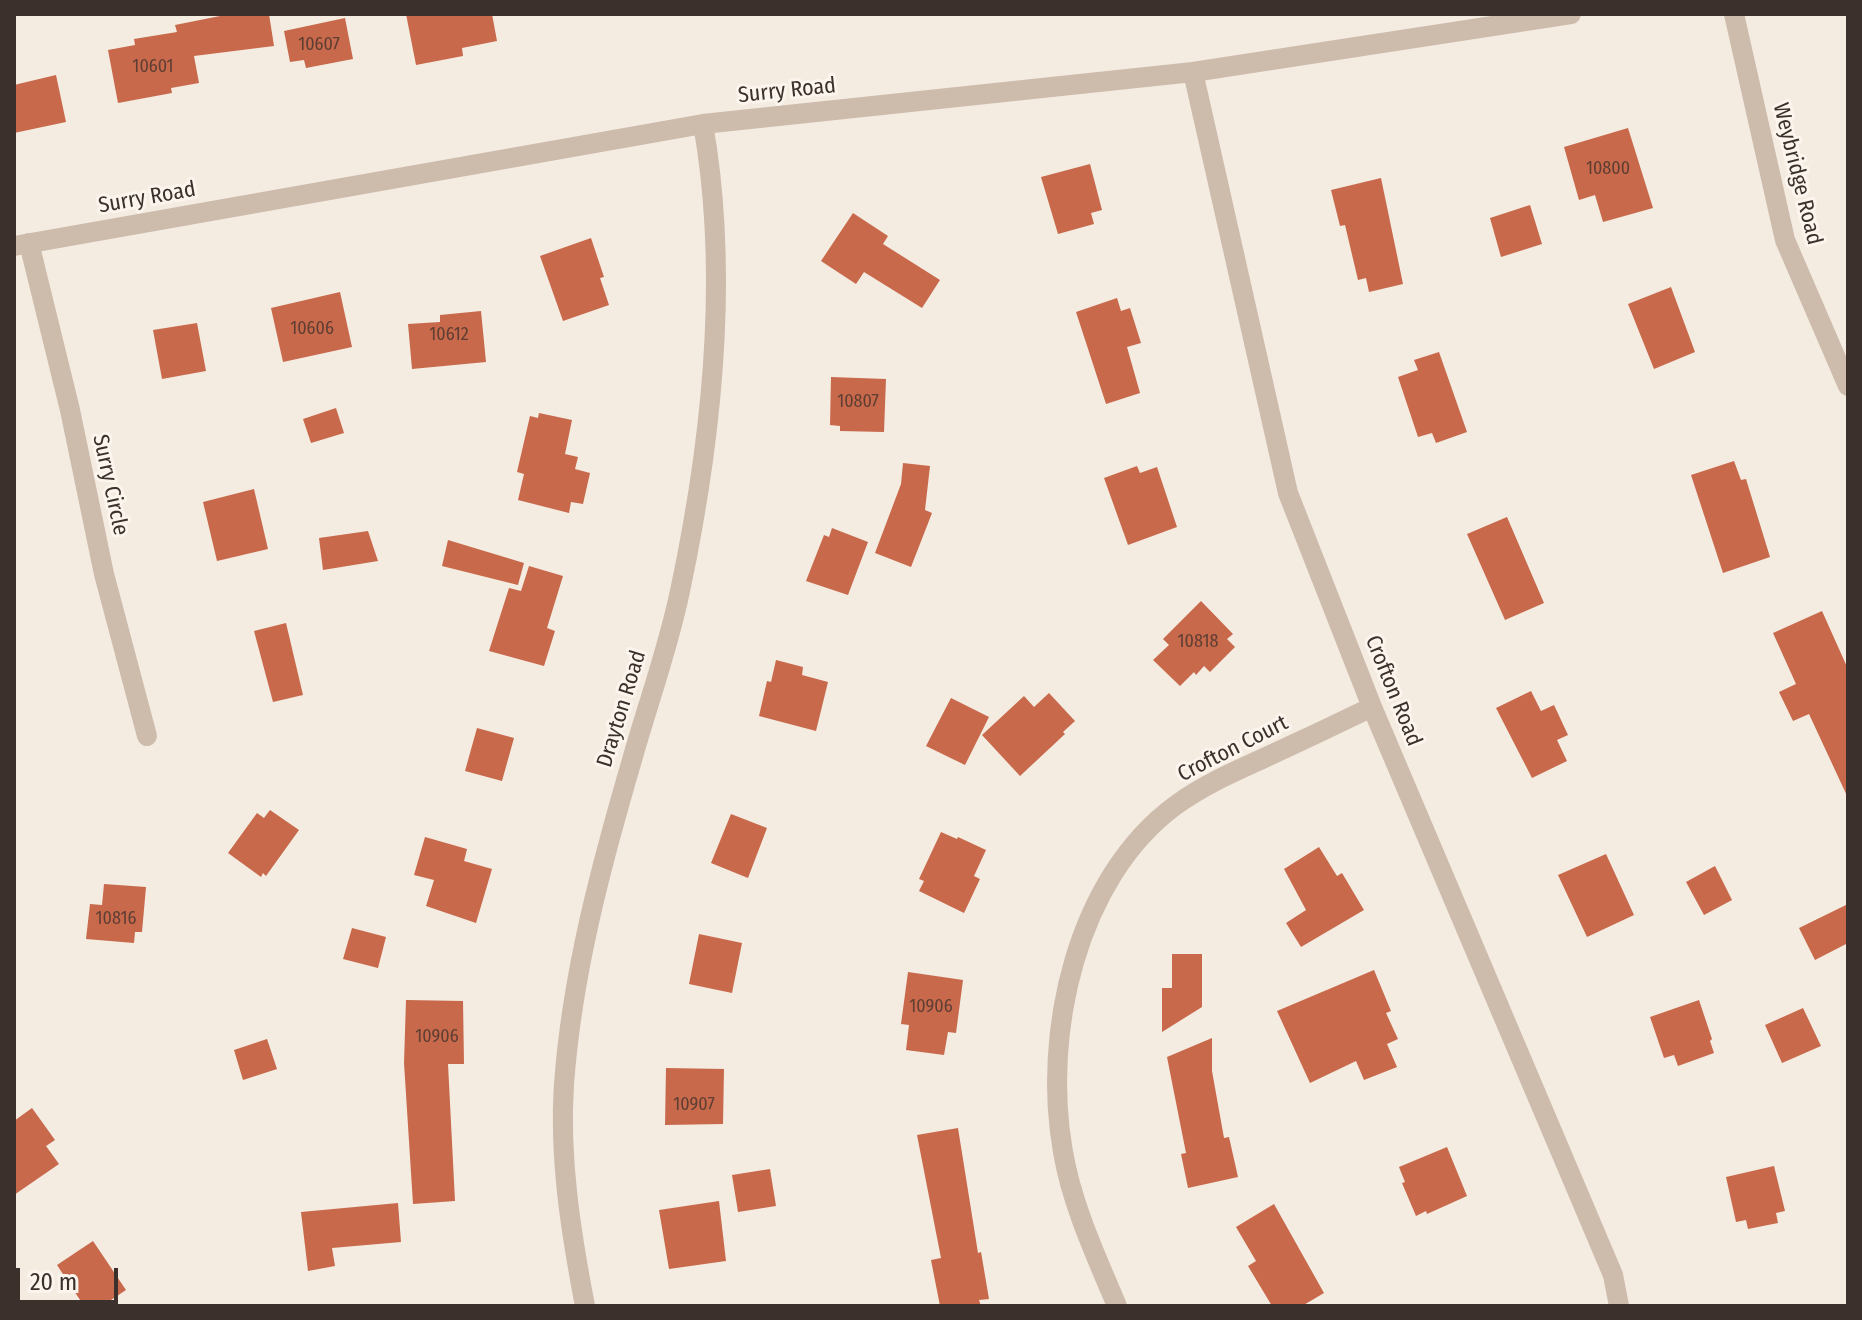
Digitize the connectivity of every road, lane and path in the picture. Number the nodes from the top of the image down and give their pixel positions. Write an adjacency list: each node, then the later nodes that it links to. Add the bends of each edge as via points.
1 (1571, 14): 3 (street, Surry Road)
2 (1734, 14): 6 (street, Weybridge Road, via 1785,240)
3 (1193, 72): 4 (street, Surry Road); 7 (street, Crofton Road, via 1288,493)
4 (703, 124): 5 (street, Surry Road); 9 (street, Drayton Road, via 717,245 715,338 701,472 680,592 598,883 570,1025 565,1165)
5 (22, 245): 8 (street, Surry Circle, via 70,410 104,574)
6 (1848, 386)
7 (1372, 707): 10 (street, Crofton Court, via 1177,804 1137,838 1092,913 1073,964 1060,1028 1057,1096 1063,1152 1077,1206); 11 (street, Crofton Road, via 1613,1275)
8 (147, 736)
9 (585, 1306)
10 (1117, 1306)
11 (1619, 1306)

